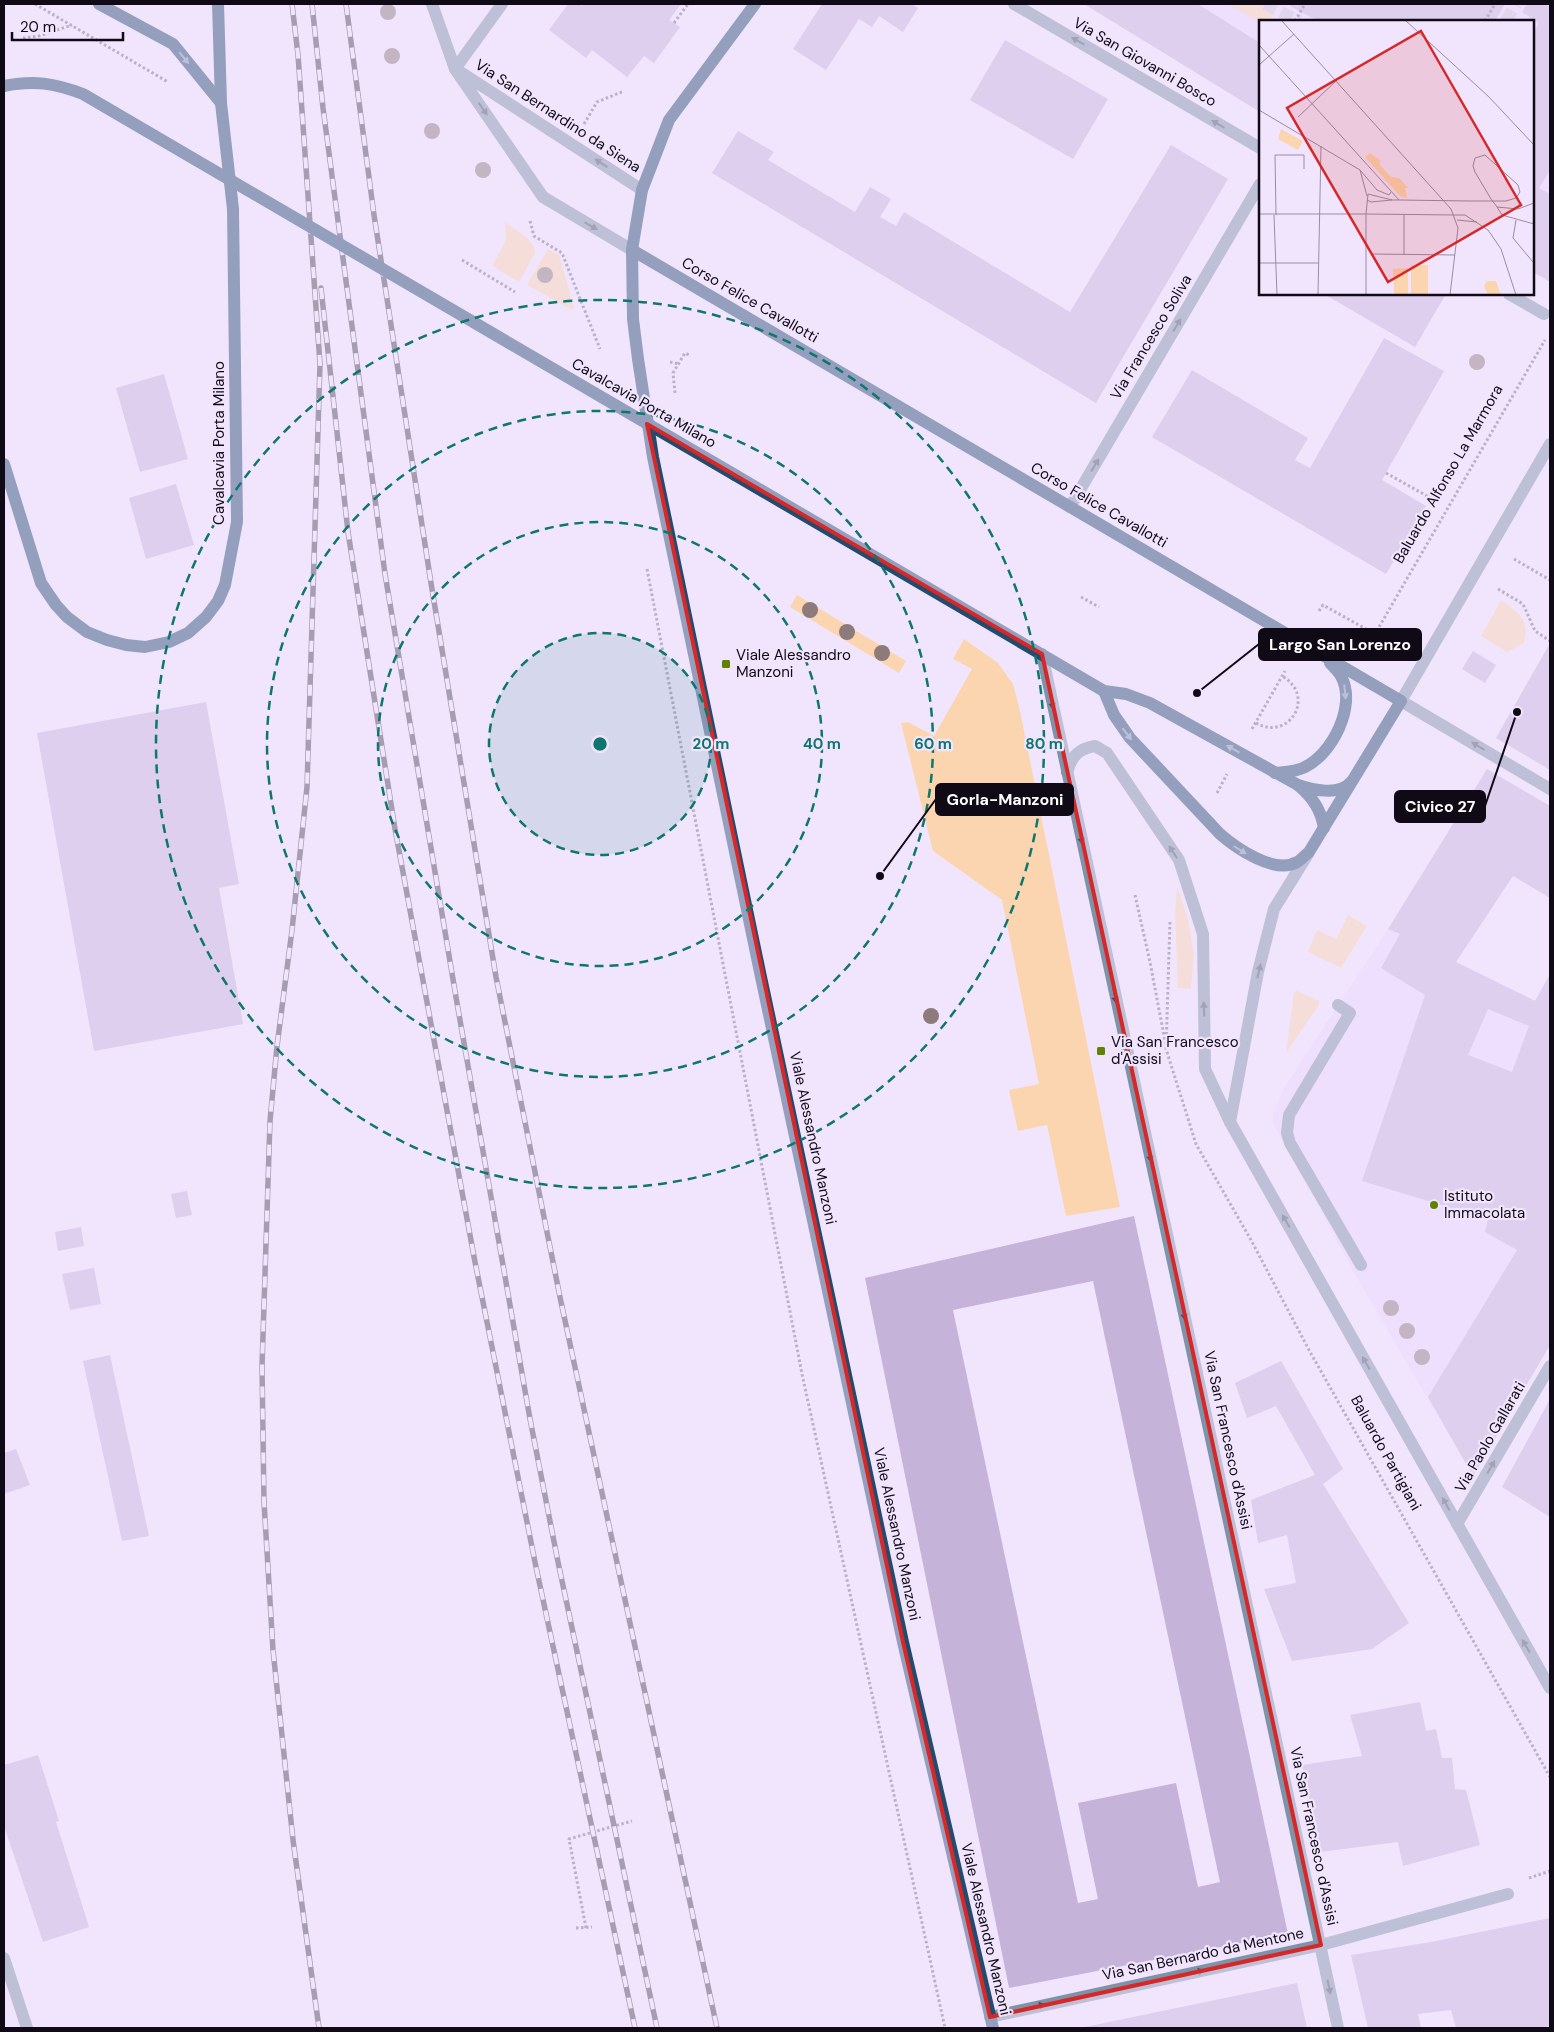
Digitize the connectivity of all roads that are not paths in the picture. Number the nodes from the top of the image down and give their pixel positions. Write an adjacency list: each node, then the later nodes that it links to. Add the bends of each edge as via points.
1 (99, 4): 9 (main road, one-way to 9, via 172,44)
2 (218, 4): 9 (main road, Cavalcavia Porta Milano)
3 (432, 4): 7 (street, Via San Bernardino da Siena)
4 (502, 4): 7 (street)
5 (755, 4): 12 (main road, Viale Alessandro Manzoni, via 670,120)
6 (1014, 4): 10 (street, Via San Giovanni Bosco, one-way to 6)
7 (456, 68): 12 (street, Via San Bernardino da Siena, one-way to 7); 13 (street, Via San Bernardino da Siena, one-way to 13, via 543,197)
8 (4, 86): 20 (main road, Cavalcavia Porta Milano, bridge, via 42,82 82,94)
9 (221, 103): 17 (main road, Cavalcavia Porta Milano, via 233,209 237,522 226,585 218,601 188,633 169,642 145,647 126,645 87,632 67,617 40,583)
10 (1259, 147)
11 (1259, 186): 18 (street, Via Francesco Soliva, one-way to 11)
12 (642, 190): 13 (main road, Viale Alessandro Manzoni)
13 (632, 250): 18 (main road, Corso Felice Cavallotti); 39 (main road, Viale Alessandro Manzoni, via 633,319 653,457 903,1642)
14 (1511, 295): 15 (street)
15 (1544, 314)
16 (1550, 444): 22 (street)
17 (4, 464)
18 (1070, 507): 19 (main road, Corso Felice Cavallotti)
19 (1319, 653): 22 (main road, Corso Felice Cavallotti); 24 (main road, one-way to 24, via 1342,678 1346,693 1342,721 1322,756 1299,770)
20 (1042, 654): 21 (main road, Cavalcavia Porta Milano); 23 (street, Via San Francesco d'Assisi, one-way to 23)
21 (1104, 692): 24 (main road, one-way to 21, via 1150,702 1126,694); 29 (main road, one-way to 29, via 1114,715 1130,738 1231,844 1258,859 1281,864 1296,863)
22 (1401, 701): 25 (main road); 27 (street, Corso Felice Cavallotti, one-way to 22)
23 (1067, 772): 31 (street, Baluardo Partigiani, one-way to 23, via 1205,1069 1203,934 1179,860 1107,753 1095,746 1079,751 1073,756); 37 (street, Via San Francesco d'Assisi, one-way to 37)
24 (1275, 773): 26 (main road)
25 (1356, 776): 26 (main road, via 1349,785 1338,790); 28 (main road)
26 (1298, 785): 28 (main road, via 1318,808)
27 (1550, 789)
28 (1324, 828): 29 (main road)
29 (1309, 852): 31 (street, one-way to 29, via 1258,972 1274,909)
30 (1338, 1005): 32 (street, via 1350,1013 1289,1115 1287,1133)
31 (1230, 1122): 34 (street, Baluardo Partigiani, one-way to 31)
32 (1361, 1265)
33 (1550, 1366): 34 (street, Via Paolo Gallarati, one-way to 33)
34 (1458, 1524): 35 (street, Baluardo Partigiani, one-way to 34)
35 (1550, 1688)
36 (1508, 1894): 37 (street, Via San Bernardo da Mentone)
37 (1320, 1945): 39 (street, Via San Bernardo da Mentone, one-way to 37); 41 (street, Via San Francesco d'Assisi, one-way to 41)
38 (4, 1958): 40 (street)
39 (992, 2022)
40 (27, 2028)
41 (1338, 2028)

